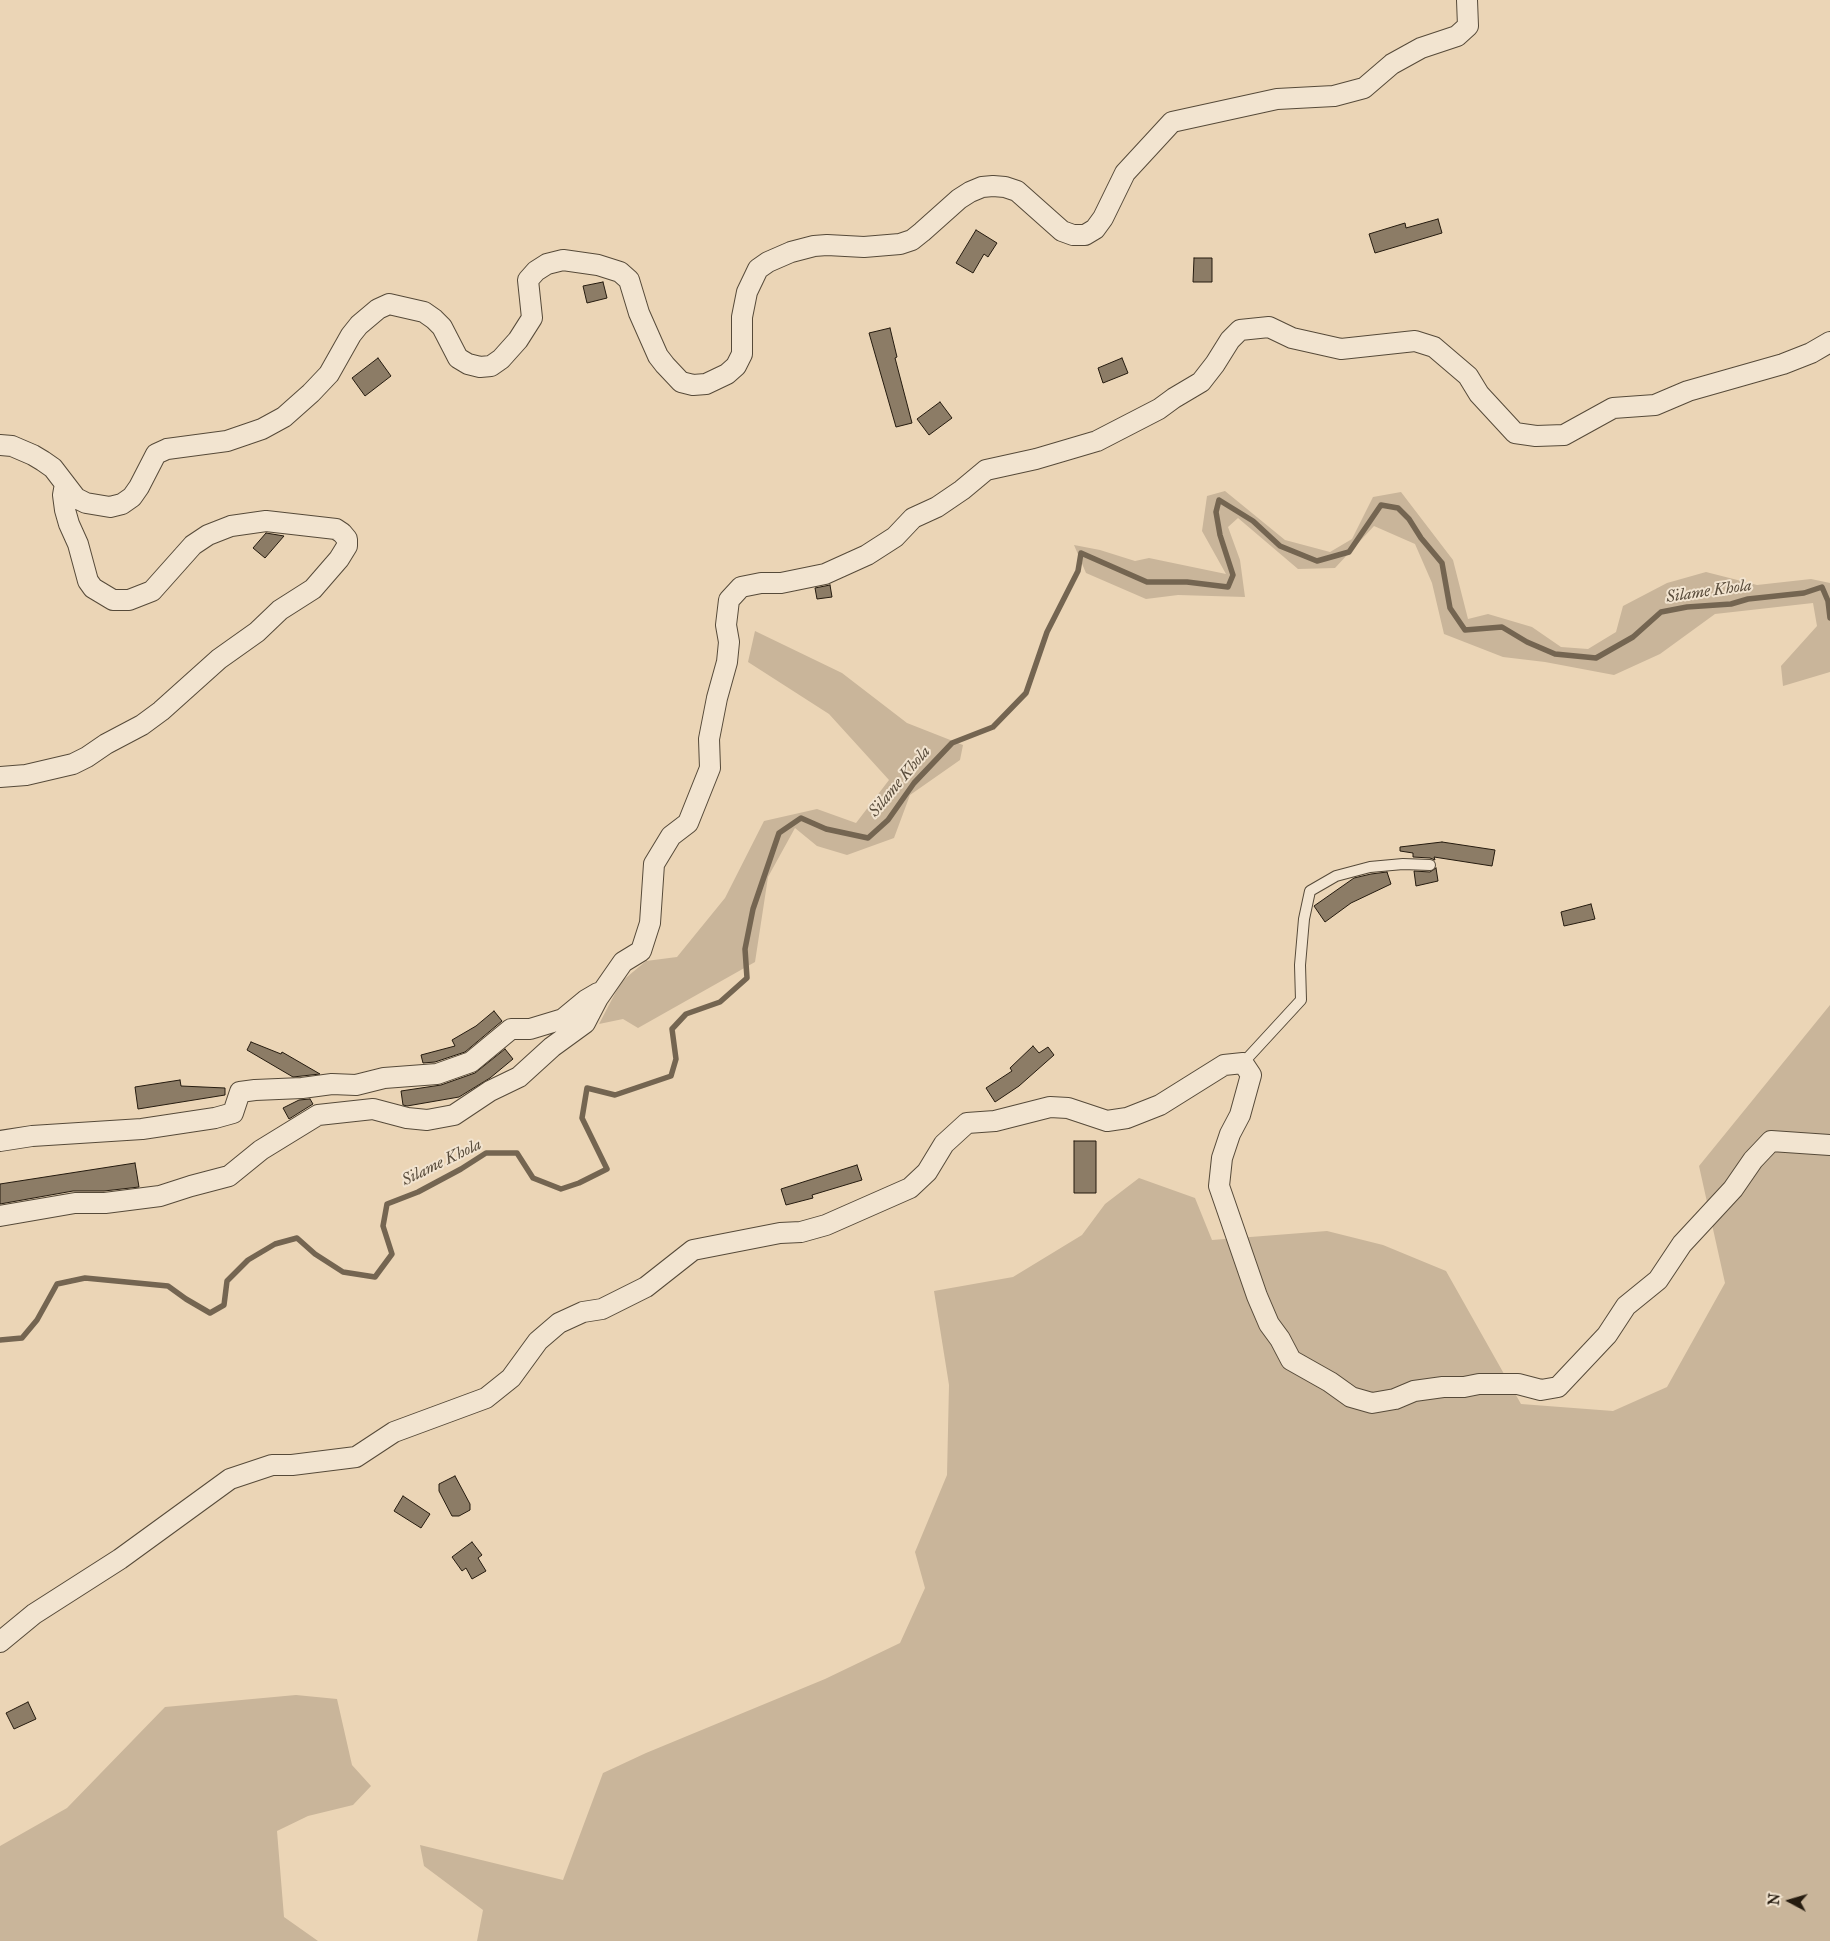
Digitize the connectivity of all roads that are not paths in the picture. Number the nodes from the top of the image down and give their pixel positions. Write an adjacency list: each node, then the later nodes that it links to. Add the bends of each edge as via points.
1 (1467, 0): 4 (street, via 1468,26 1457,36 1421,48 1392,64 1364,88 1334,96 1278,99 1172,122 1125,173 1103,218 1095,229 1085,235 1073,236 1062,231 1017,191 1005,187 982,187 960,199 912,240 864,247 814,246 768,262 758,269 745,298 742,354 736,366 706,384 681,382 658,356 629,280 620,272 563,260 547,264 528,280 532,318 518,340 491,366 480,367 458,358 448,337 424,312 390,304 378,309 359,325 329,374 273,424 227,441 167,449 156,454 132,497 122,504 110,507 86,503 76,498)
2 (1830, 342): 7 (street, via 1783,364 1688,391 1655,405 1613,408 1564,435 1536,436 1515,433 1479,394 1468,376 1434,347 1416,341 1341,349 1292,338 1269,327 1240,330 1201,382 1159,409 1096,441 986,470 937,507 914,518 895,537 868,555 825,574 741,587 729,600 726,625 730,642 709,739 710,768 688,823 671,836 654,864 650,923 641,950 622,962)
3 (0, 445): 4 (street, via 12,446 33,455 53,468)
4 (65, 484): 5 (street, via 65,510 88,580 93,588 113,600 129,600 152,591 193,545 237,525 266,521 336,529 347,539 347,546 313,589 280,610 142,725 73,764 26,775)
5 (0, 777)
6 (1430, 865): 8 (lane, via 1370,867 1336,876 1310,892 1300,966 1302,1000)
7 (603, 990): 9 (street, via 563,1019 530,1029 511,1029 471,1062 438,1074 384,1078 356,1085 240,1092 233,1113 215,1118 142,1129); 11 (street, via 584,1023 519,1077 490,1091 454,1115 427,1120 373,1109 318,1115 261,1150 229,1176 160,1196 75,1203)
8 (1243, 1063): 10 (street, via 1251,1075 1240,1115 1222,1158 1219,1186 1257,1296 1269,1324 1291,1360 1351,1396 1372,1403 1443,1387 1518,1384 1541,1390 1558,1386 1607,1335 1626,1306 1658,1280 1682,1244 1771,1141); 12 (street, via 1224,1065 1160,1105 1127,1118 1107,1121 1068,1108 1050,1107 996,1121 967,1123 944,1144 927,1172 910,1188 826,1226 692,1250 646,1287 602,1309 583,1312 559,1323 538,1341 511,1378 486,1398 394,1432 356,1457 272,1465 230,1479 120,1559 34,1614)
9 (0, 1141)
10 (1830, 1146)
11 (0, 1216)
12 (0, 1642)

